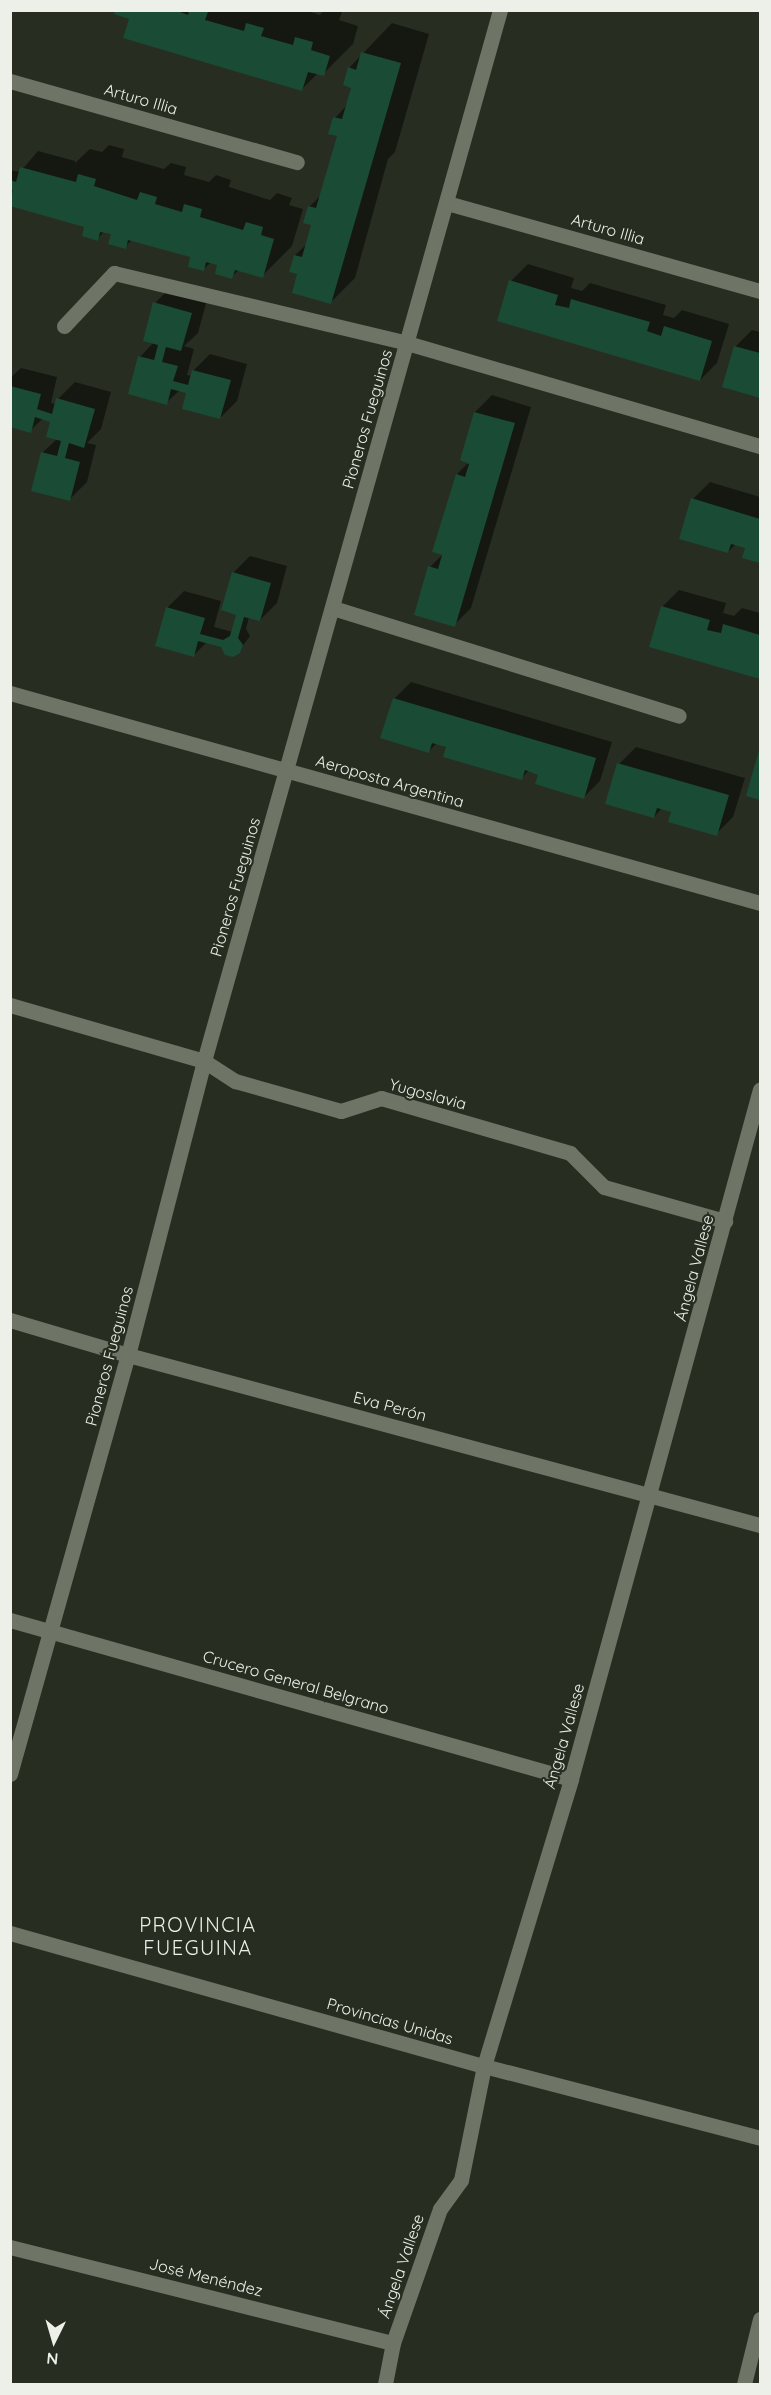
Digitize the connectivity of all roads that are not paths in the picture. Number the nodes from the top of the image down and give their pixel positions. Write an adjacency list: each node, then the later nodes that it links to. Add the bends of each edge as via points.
1 (500, 10): 4 (street, Pioneros Fueguinos)
2 (10, 81): 3 (street, Arturo Illia)
3 (297, 162)
4 (447, 203): 5 (street, Arturo Illia); 7 (street, Pioneros Fueguinos)
5 (760, 291)
6 (64, 326): 7 (street, via 114,273)
7 (407, 343): 8 (street); 9 (street, Pioneros Fueguinos)
8 (760, 446)
9 (333, 608): 11 (street); 12 (street, Pioneros Fueguinos)
10 (10, 693): 12 (street, Aeroposta Argentina)
11 (679, 716)
12 (287, 771): 13 (street, Aeroposta Argentina); 15 (street, Pioneros Fueguinos)
13 (760, 903)
14 (10, 1005): 15 (street, Yugoslavia)
15 (204, 1061): 17 (street, Yugoslavia, via 235,1081 341,1111 381,1098 570,1153 604,1187); 19 (street, Pioneros Fueguinos)
16 (760, 1089): 17 (street, Ángela Vallese)
17 (725, 1221): 20 (street, Ángela Vallese)
18 (10, 1320): 19 (street, Eva Perón)
19 (128, 1355): 20 (street, Eva Perón); 23 (street, Pioneros Fueguinos)
20 (650, 1494): 21 (street, Eva Perón); 25 (street, Ángela Vallese)
21 (760, 1525)
22 (10, 1620): 23 (street, Crucero General Belgrano)
23 (50, 1631): 24 (street, Pioneros Fueguinos); 25 (street, Crucero General Belgrano)
24 (10, 1774)
25 (571, 1779): 27 (street, Ángela Vallese)
26 (10, 1933): 27 (street, Provincias Unidas)
27 (484, 2066): 28 (street, Provincias Unidas); 31 (street, Ángela Vallese, via 461,2180 440,2209)
28 (760, 2138)
29 (10, 2247): 31 (street, José Menéndez)
30 (760, 2319): 33 (street)
31 (393, 2343): 32 (street, Ángela Vallese)
32 (385, 2385)
33 (744, 2385)

